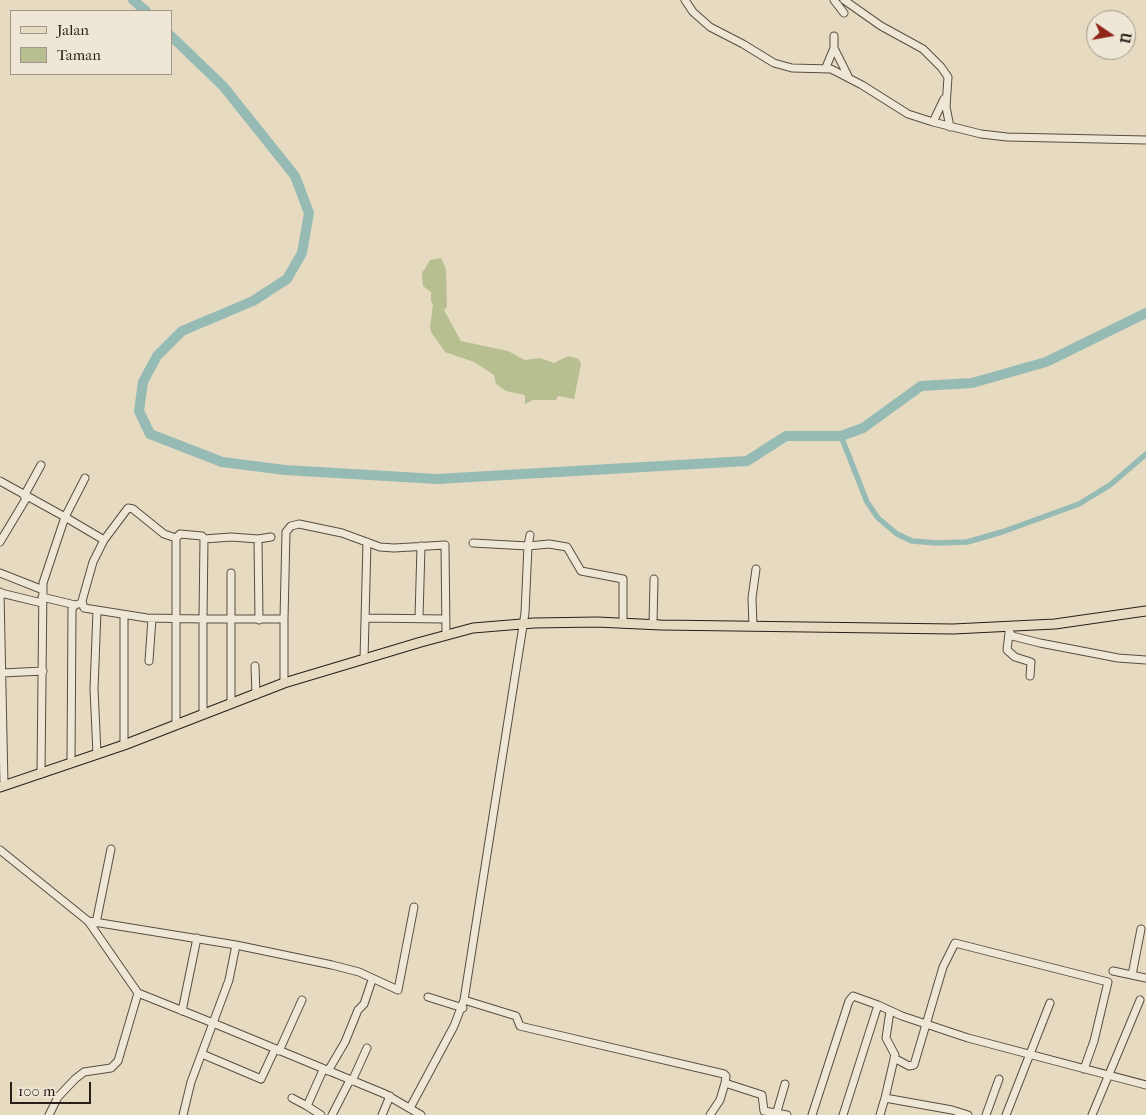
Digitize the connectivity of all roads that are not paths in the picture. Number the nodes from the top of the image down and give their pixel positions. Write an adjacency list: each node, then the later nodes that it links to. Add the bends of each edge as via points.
1 (685, 0): 7 (street, via 710,27 774,64 792,68)
2 (834, 0): 4 (street)
3 (844, 0): 9 (street, via 881,26 923,49 948,77)
4 (844, 12)
5 (834, 36): 6 (street)
6 (834, 48): 7 (street); 8 (street)
7 (826, 67): 8 (street)
8 (850, 78): 10 (street, via 908,114)
9 (945, 97): 10 (street); 11 (street)
10 (934, 122): 11 (street)
11 (950, 127): 12 (street, via 1007,137)
12 (1146, 140)
13 (41, 466): 16 (street)
14 (85, 478): 17 (street)
15 (0, 481): 16 (street)
16 (26, 497): 17 (street); 24 (street)
17 (65, 517): 23 (street); 34 (street, via 48,563)
18 (530, 535): 28 (street)
19 (271, 536): 22 (street)
20 (176, 538): 21 (street, via 180,534 202,536); 23 (street, via 164,534 134,509 128,508); 42 (street)
21 (204, 539): 22 (street); 43 (street)
22 (258, 539): 47 (street)
23 (104, 540): 35 (street)
24 (0, 542)
25 (367, 542): 27 (street, via 372,546 394,548); 40 (street); 44 (street, via 323,528 299,524 288,528)
26 (474, 543): 28 (street)
27 (421, 546): 41 (street); 45 (street, via 446,546)
28 (528, 546): 48 (street); 49 (street, via 549,544 567,547 581,571 621,577 624,581)
29 (756, 569): 51 (street)
30 (0, 573): 34 (street)
31 (231, 573): 46 (street)
32 (654, 579): 50 (street)
33 (0, 592): 34 (street); 59 (street)
34 (43, 597): 35 (street); 58 (street)
35 (78, 604): 36 (street); 69 (street, via 72,609)
36 (97, 611): 38 (street); 68 (street, via 94,688)
37 (1146, 611): 52 (main road)
38 (124, 616): 39 (street); 67 (street)
39 (152, 618): 42 (street); 56 (street)
40 (365, 618): 41 (street); 54 (street)
41 (419, 618): 45 (street)
42 (178, 619): 43 (street); 66 (street)
43 (203, 619): 46 (street); 64 (street)
44 (284, 619): 47 (street); 61 (street)
45 (445, 619): 53 (street)
46 (231, 620): 47 (street); 63 (street)
47 (260, 620)
48 (523, 624): 49 (main road); 53 (main road); 87 (street)
49 (622, 624): 50 (main road)
50 (653, 625): 51 (main road)
51 (753, 626): 52 (main road)
52 (1008, 630): 55 (street, via 1018,637 1060,647); 60 (street, via 1007,650 1015,657 1031,662)
53 (446, 634): 54 (main road)
54 (364, 659): 61 (main road)
55 (1146, 660)
56 (149, 661)
57 (256, 666): 62 (street)
58 (42, 670): 59 (street); 70 (street)
59 (2, 674): 65 (street)
60 (1030, 676)
61 (284, 683): 62 (main road)
62 (256, 694): 63 (main road)
63 (231, 704): 64 (main road)
64 (203, 715): 66 (main road)
65 (1, 716): 71 (street)
66 (176, 725): 67 (main road)
67 (124, 745): 68 (main road)
68 (97, 754): 69 (main road)
69 (71, 763): 70 (main road)
70 (41, 774): 71 (main road)
71 (2, 786)
72 (111, 849): 76 (street)
73 (0, 850): 75 (street)
74 (414, 907): 83 (street, via 399,989)
75 (88, 921): 76 (street); 84 (street)
76 (96, 923): 78 (street)
77 (1141, 929): 81 (street)
78 (197, 938): 79 (street); 92 (street)
79 (236, 944): 83 (street, via 359,972); 94 (street, via 229,980)
80 (1113, 971): 81 (street)
81 (1132, 975): 82 (street)
82 (1146, 978)
83 (372, 980): 102 (street, via 345,1042)
84 (138, 993): 92 (street); 115 (street, via 118,1061 111,1068 84,1072 75,1079)
85 (428, 996): 91 (street)
86 (302, 1000): 97 (street)
87 (464, 1000): 91 (street); 106 (street, via 516,1016 520,1026 724,1074)
88 (1140, 1000): 103 (street)
89 (1050, 1003): 99 (street)
90 (878, 1005): 93 (street); 123 (street, via 853,996 848,1001); 124 (street)
91 (463, 1008): 113 (street)
92 (182, 1011): 94 (street)
93 (890, 1011): 95 (street); 100 (street, via 886,1038)
94 (213, 1023): 97 (street); 98 (street)
95 (925, 1024): 99 (street); 100 (street, via 914,1065 909,1066); 101 (street, via 943,967 955,943 1102,979 1108,984 1107,992)
96 (368, 1048): 105 (street)
97 (277, 1050): 98 (street, via 261,1079); 102 (street)
98 (202, 1054): 116 (street)
99 (1029, 1054): 101 (street); 128 (street)
100 (894, 1058): 111 (street)
101 (1084, 1069): 103 (street)
102 (326, 1071): 105 (street); 112 (street)
103 (1109, 1076): 108 (street); 129 (street)
104 (999, 1079): 127 (street)
105 (351, 1080): 109 (street); 118 (street)
106 (727, 1084): 114 (street, via 762,1095 763,1110); 121 (street)
107 (785, 1084): 114 (street)
108 (1146, 1086)
109 (390, 1096): 113 (street); 119 (street)
110 (292, 1098): 112 (street)
111 (885, 1098): 125 (street); 126 (street)
112 (307, 1106): 117 (street)
113 (410, 1108): 120 (street)
114 (777, 1113): 122 (street)
115 (49, 1115)
116 (183, 1115)
117 (321, 1115)
118 (332, 1115)
119 (382, 1115)
120 (420, 1115)
121 (710, 1115)
122 (787, 1115)
123 (812, 1115)
124 (843, 1115)
125 (880, 1115)
126 (968, 1115)
127 (986, 1115)
128 (1006, 1115)
129 (1092, 1115)

